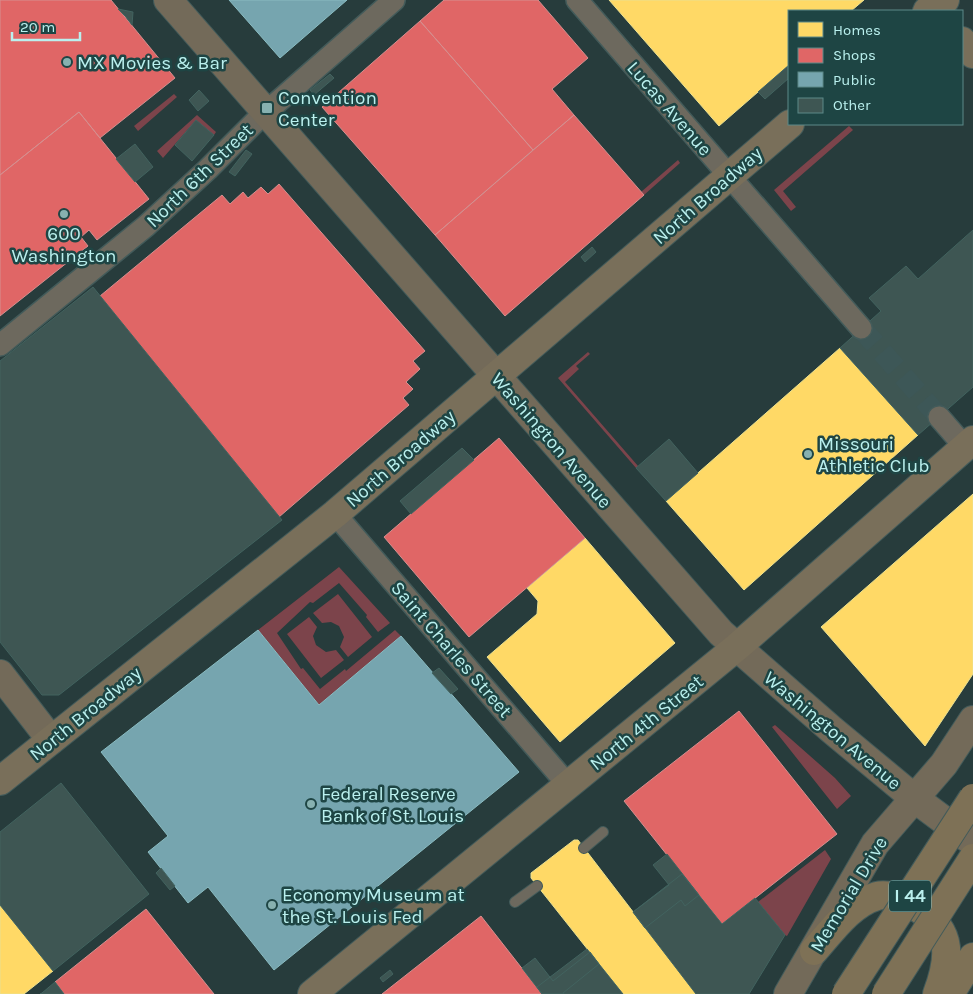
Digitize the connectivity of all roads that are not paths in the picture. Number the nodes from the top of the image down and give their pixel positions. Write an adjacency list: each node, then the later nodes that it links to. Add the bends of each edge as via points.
1 (168, 0): 6 (main road, Washington Avenue)
2 (394, 0): 6 (street, North 6th Street)
3 (577, 0): 8 (street, Lucas Avenue)
4 (963, 42): 5 (main road)
5 (973, 54)
6 (266, 112): 10 (street, North 6th Street, via 146,226); 11 (main road, Washington Avenue)
7 (789, 125): 8 (main road, North Broadway)
8 (730, 176): 9 (street, Lucas Avenue); 11 (main road, North Broadway)
9 (861, 328)
10 (0, 345)
11 (497, 376): 14 (main road, North Broadway); 15 (main road, Washington Avenue)
12 (939, 417): 13 (street)
13 (969, 444): 15 (main road, North 4th Street)
14 (335, 514): 18 (main road, North Broadway); 20 (street, Saint Charles Street)
15 (737, 648): 20 (main road, North 4th Street); 21 (main road, Washington Avenue)
16 (0, 674): 18 (main road)
17 (973, 720): 21 (main road, Memorial Drive, via 944,764)
18 (52, 740): 19 (main road, North Broadway)
19 (0, 781)
20 (568, 785): 31 (main road, North 4th Street)
21 (914, 798): 24 (main road, Washington Avenue); 29 (main road, Memorial Drive, via 875,844)
22 (973, 798): 33 (highway, I 44, bridge)
23 (603, 832): 25 (lane)
24 (973, 842)
25 (584, 848)
26 (973, 858): 34 (highway, I 44, bridge)
27 (537, 886): 28 (lane)
28 (515, 902)
29 (814, 951): 32 (main road, Memorial Drive); 35 (highway, via 840,922 866,901 890,895 903,899 937,922 945,940 946,962)
30 (973, 957): 36 (highway)
31 (312, 994)
32 (788, 994)
33 (846, 994)
34 (886, 994)
35 (936, 994)
36 (950, 994)

